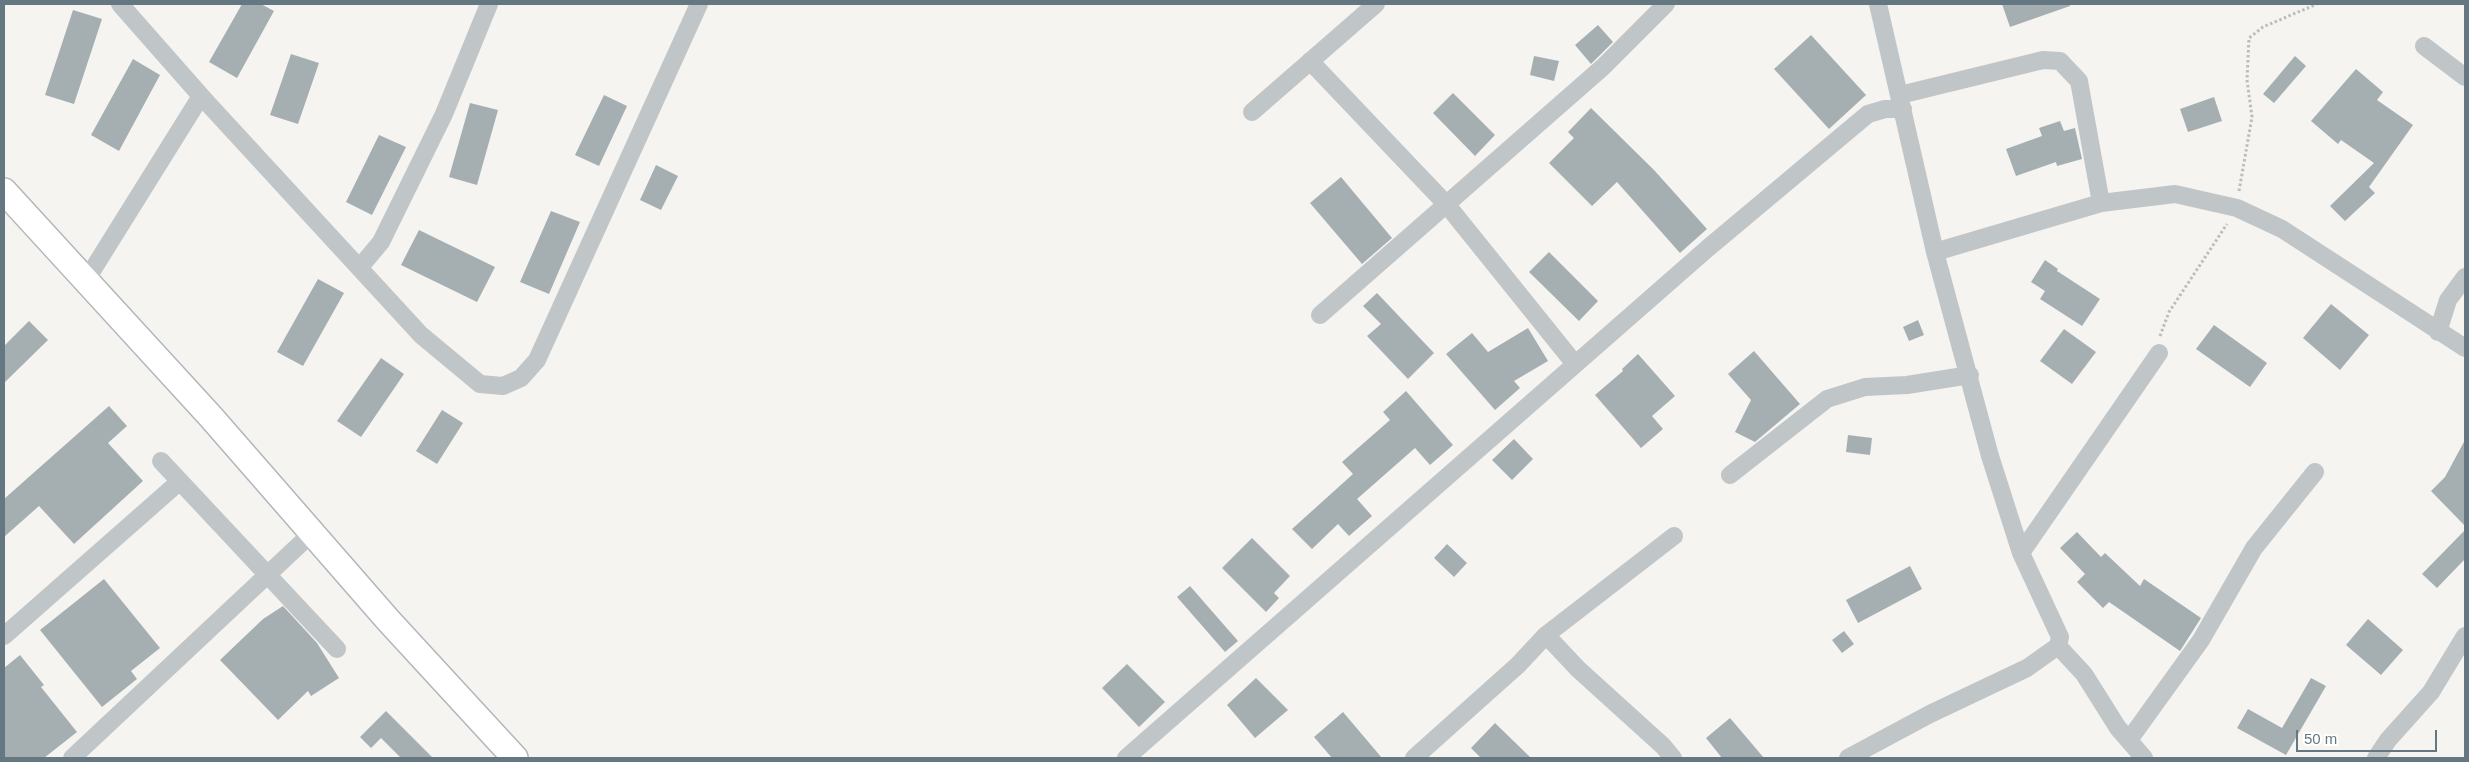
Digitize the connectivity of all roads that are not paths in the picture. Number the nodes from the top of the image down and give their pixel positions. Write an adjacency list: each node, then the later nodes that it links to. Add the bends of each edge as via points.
1 (120, 4): 10 (street)
2 (699, 4): 17 (street, via 537,360 521,378 503,386 480,384 421,335)
3 (1376, 4): 8 (street)
4 (1666, 4): 15 (street, via 1603,67)
5 (1878, 4): 11 (street)
6 (482, 7): 17 (street, via 444,114 382,242)
7 (2424, 46): 9 (street)
8 (1310, 61): 12 (street); 15 (street)
9 (2465, 77)
10 (201, 96): 17 (street); 19 (street)
11 (1902, 102): 14 (street, via 2043,60 2060,60 2079,81); 16 (street); 24 (street, via 1868,114)
12 (1252, 112)
13 (4, 191): 19 (street)
14 (2101, 203): 16 (street); 21 (street, via 2175,194 2237,208 2282,229)
15 (1447, 205): 20 (street); 24 (street)
16 (1936, 252): 25 (street)
17 (360, 267)
18 (2465, 277): 21 (street, via 2448,300)
19 (85, 282): 30 (street, via 211,417)
20 (1320, 315)
21 (2438, 332): 22 (street)
22 (2465, 348)
23 (2159, 353): 32 (street)
24 (1575, 364): 43 (street)
25 (1970, 375): 28 (street, via 1908,385 1865,387 1827,399); 32 (street, via 1990,456)
26 (161, 461): 29 (street)
27 (2315, 472): 39 (street, via 2254,548 2201,640)
28 (1730, 475)
29 (179, 482): 33 (street); 35 (street)
30 (312, 533): 33 (street); 42 (street)
31 (1674, 536): 34 (street)
32 (2021, 553): 37 (street, via 2060,637)
33 (269, 575): 38 (street); 41 (street)
34 (1546, 635): 44 (street, via 1518,665); 45 (street)
35 (4, 636)
36 (2465, 636): 48 (street, via 2431,692)
37 (2058, 646): 39 (street, via 2084,674); 40 (street, via 2027,668)
38 (337, 649)
39 (2128, 740): 47 (street)
40 (1875, 752): 46 (street)
41 (72, 758)
42 (515, 758)
43 (1126, 758)
44 (1414, 758)
45 (1673, 758)
46 (1848, 758)
47 (2144, 758)
48 (2376, 758)

